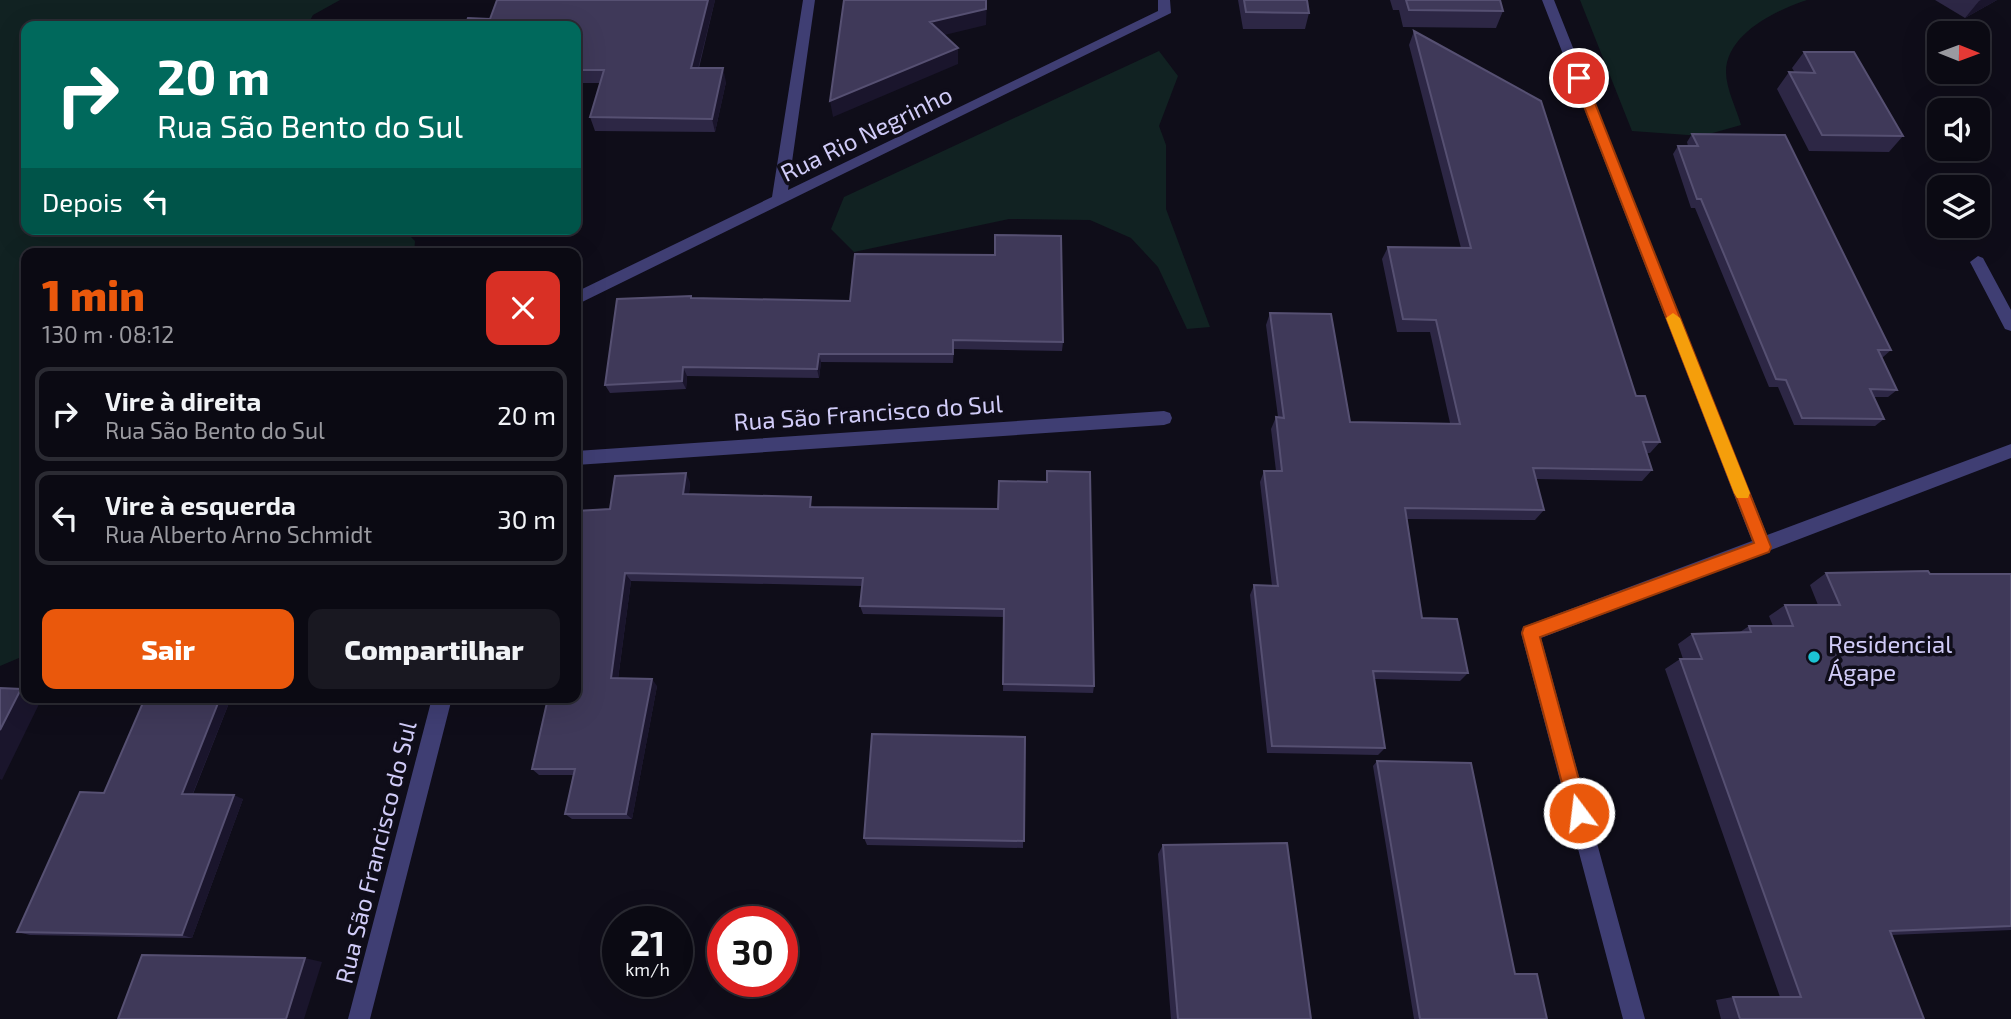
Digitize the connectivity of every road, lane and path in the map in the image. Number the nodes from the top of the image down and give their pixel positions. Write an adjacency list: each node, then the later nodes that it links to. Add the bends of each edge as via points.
1 (809, 0): 4 (street)
2 (1164, 0): 4 (street, Rua Rio Negrinho, via 1166,13)
3 (1548, 0): 11 (street)
4 (779, 201): 6 (street, Rua Rio Negrinho)
5 (1978, 262): 7 (street)
6 (581, 297)
7 (2011, 325)
8 (1164, 418): 10 (street, Rua São Francisco do Sul)
9 (2011, 451): 11 (street)
10 (581, 458)
11 (1763, 547): 14 (street, via 1530,633)
12 (441, 703): 13 (street, Rua São Francisco do Sul)
13 (359, 1019)
14 (1634, 1019)

